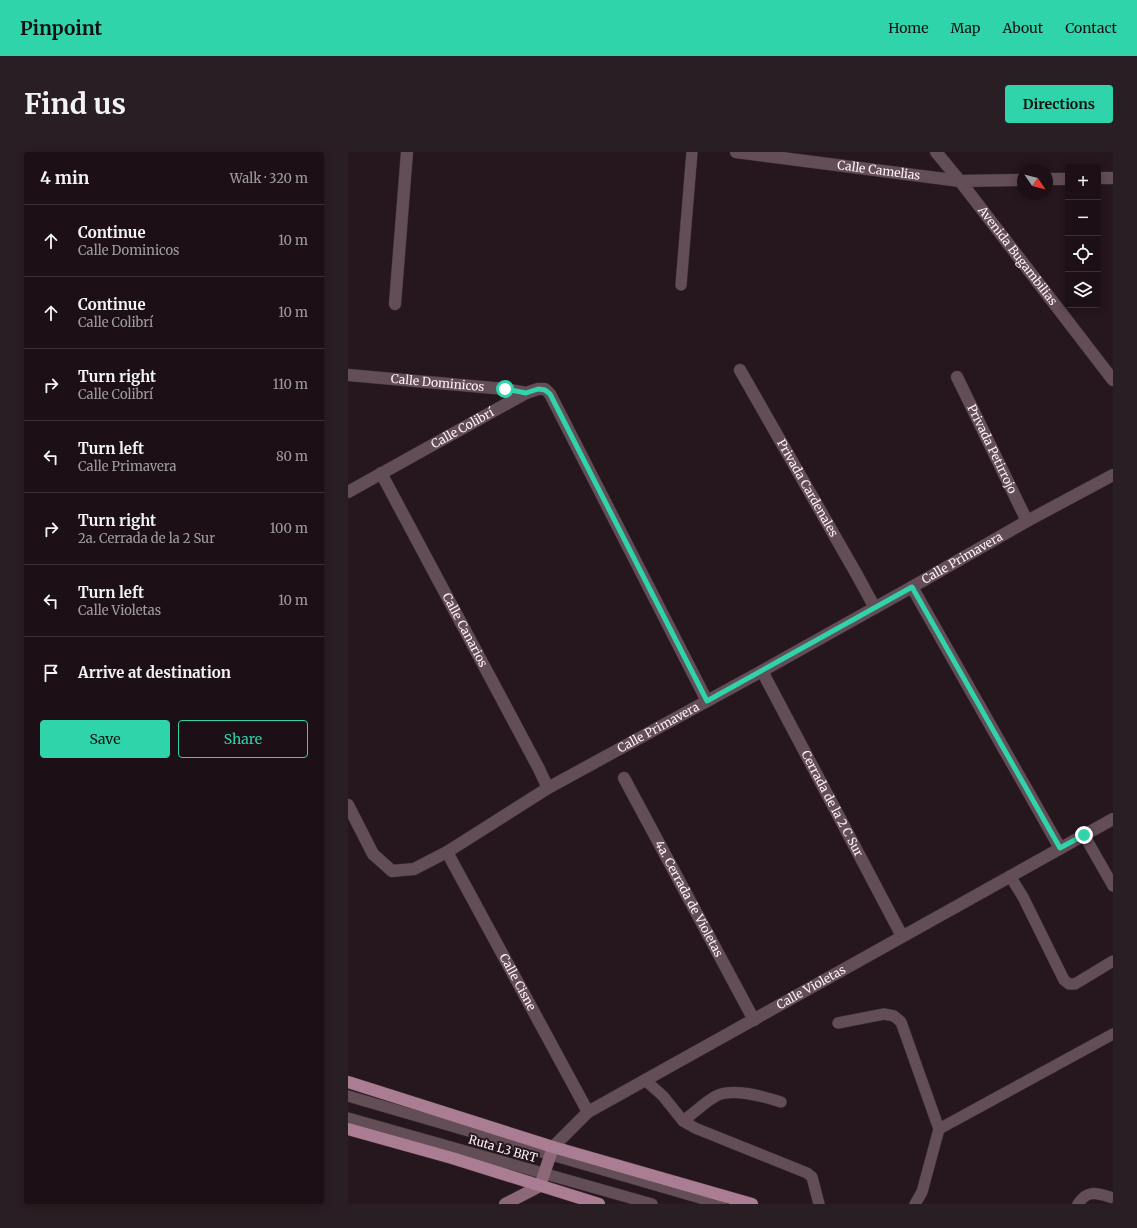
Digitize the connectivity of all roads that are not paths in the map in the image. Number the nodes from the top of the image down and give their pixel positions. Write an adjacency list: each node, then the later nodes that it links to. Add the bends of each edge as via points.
1 (407, 152): 12 (street)
2 (692, 152): 11 (lane)
3 (736, 152): 10 (street, Calle Camelias)
4 (936, 152): 10 (street, Avenida Bugambilias)
5 (1101, 178): 6 (street)
6 (1113, 178)
7 (1053, 179): 8 (street)
8 (1065, 179)
9 (1017, 180): 10 (street, Calle Camelias)
10 (960, 181): 16 (street, Avenida Bugambilias)
11 (681, 285)
12 (396, 304)
13 (740, 370): 23 (street, Privada Cardenales)
14 (348, 375): 17 (street, Calle Dominicos)
15 (957, 377): 21 (street, Privada Petirrojo)
16 (1113, 380)
17 (526, 393): 18 (street, Calle Colibrí); 25 (street, Calle Colibrí, via 538,389 550,394)
18 (381, 474): 20 (street, Calle Colibrí); 27 (street, Calle Canarios)
19 (1113, 475): 21 (street, Calle Primavera)
20 (348, 492)
21 (1027, 521): 22 (street, Calle Primavera)
22 (912, 587): 23 (street, Calle Primavera); 31 (street)
23 (875, 608): 24 (street, Calle Primavera)
24 (762, 671): 25 (street, Calle Primavera); 35 (street, Cerrada de la 2 C Sur)
25 (707, 701): 27 (street, Calle Primavera)
26 (624, 778): 37 (street, 4a. Cerrada de Violetas)
27 (548, 788): 32 (street, Calle Primavera)
28 (348, 805): 32 (street, Calle Primavera, via 373,854 392,871 414,869)
29 (1113, 819): 30 (street, Calle Violetas)
30 (1084, 835): 31 (street, Calle Violetas); 34 (lane)
31 (1060, 848): 33 (street, Calle Violetas)
32 (448, 852): 44 (street, Calle Cisne)
33 (1010, 876): 35 (street, Calle Violetas); 36 (lane, via 1064,980 1075,984)
34 (1113, 886)
35 (902, 936): 37 (street, Calle Violetas)
36 (1113, 961)
37 (754, 1020): 40 (street, Calle Violetas)
38 (838, 1023): 48 (lane, via 884,1014 894,1016 900,1022)
39 (1113, 1034): 48 (lane)
40 (645, 1080): 44 (street, Calle Violetas); 46 (lane, via 663,1096)
41 (348, 1082): 49 (main road)
42 (348, 1096): 49 (lane)
43 (781, 1102): 46 (lane, via 736,1092 718,1095)
44 (588, 1112): 49 (street, Calle Violetas)
45 (348, 1118): 50 (lane, Ruta L3 BRT)
46 (683, 1120): 58 (lane, via 695,1128 812,1176)
47 (348, 1129): 51 (main road)
48 (939, 1129): 59 (lane, via 922,1192)
49 (552, 1151): 50 (street, Calle Violetas); 56 (lane); 57 (main road)
50 (543, 1174): 51 (street, Calle Violetas); 55 (lane, Ruta L3 BRT)
51 (540, 1186): 53 (street); 54 (main road)
52 (1113, 1198): 60 (lane, via 1090,1193)
53 (505, 1204)
54 (599, 1204)
55 (652, 1204)
56 (721, 1204)
57 (752, 1204)
58 (819, 1204)
59 (915, 1204)
60 (1078, 1204)

